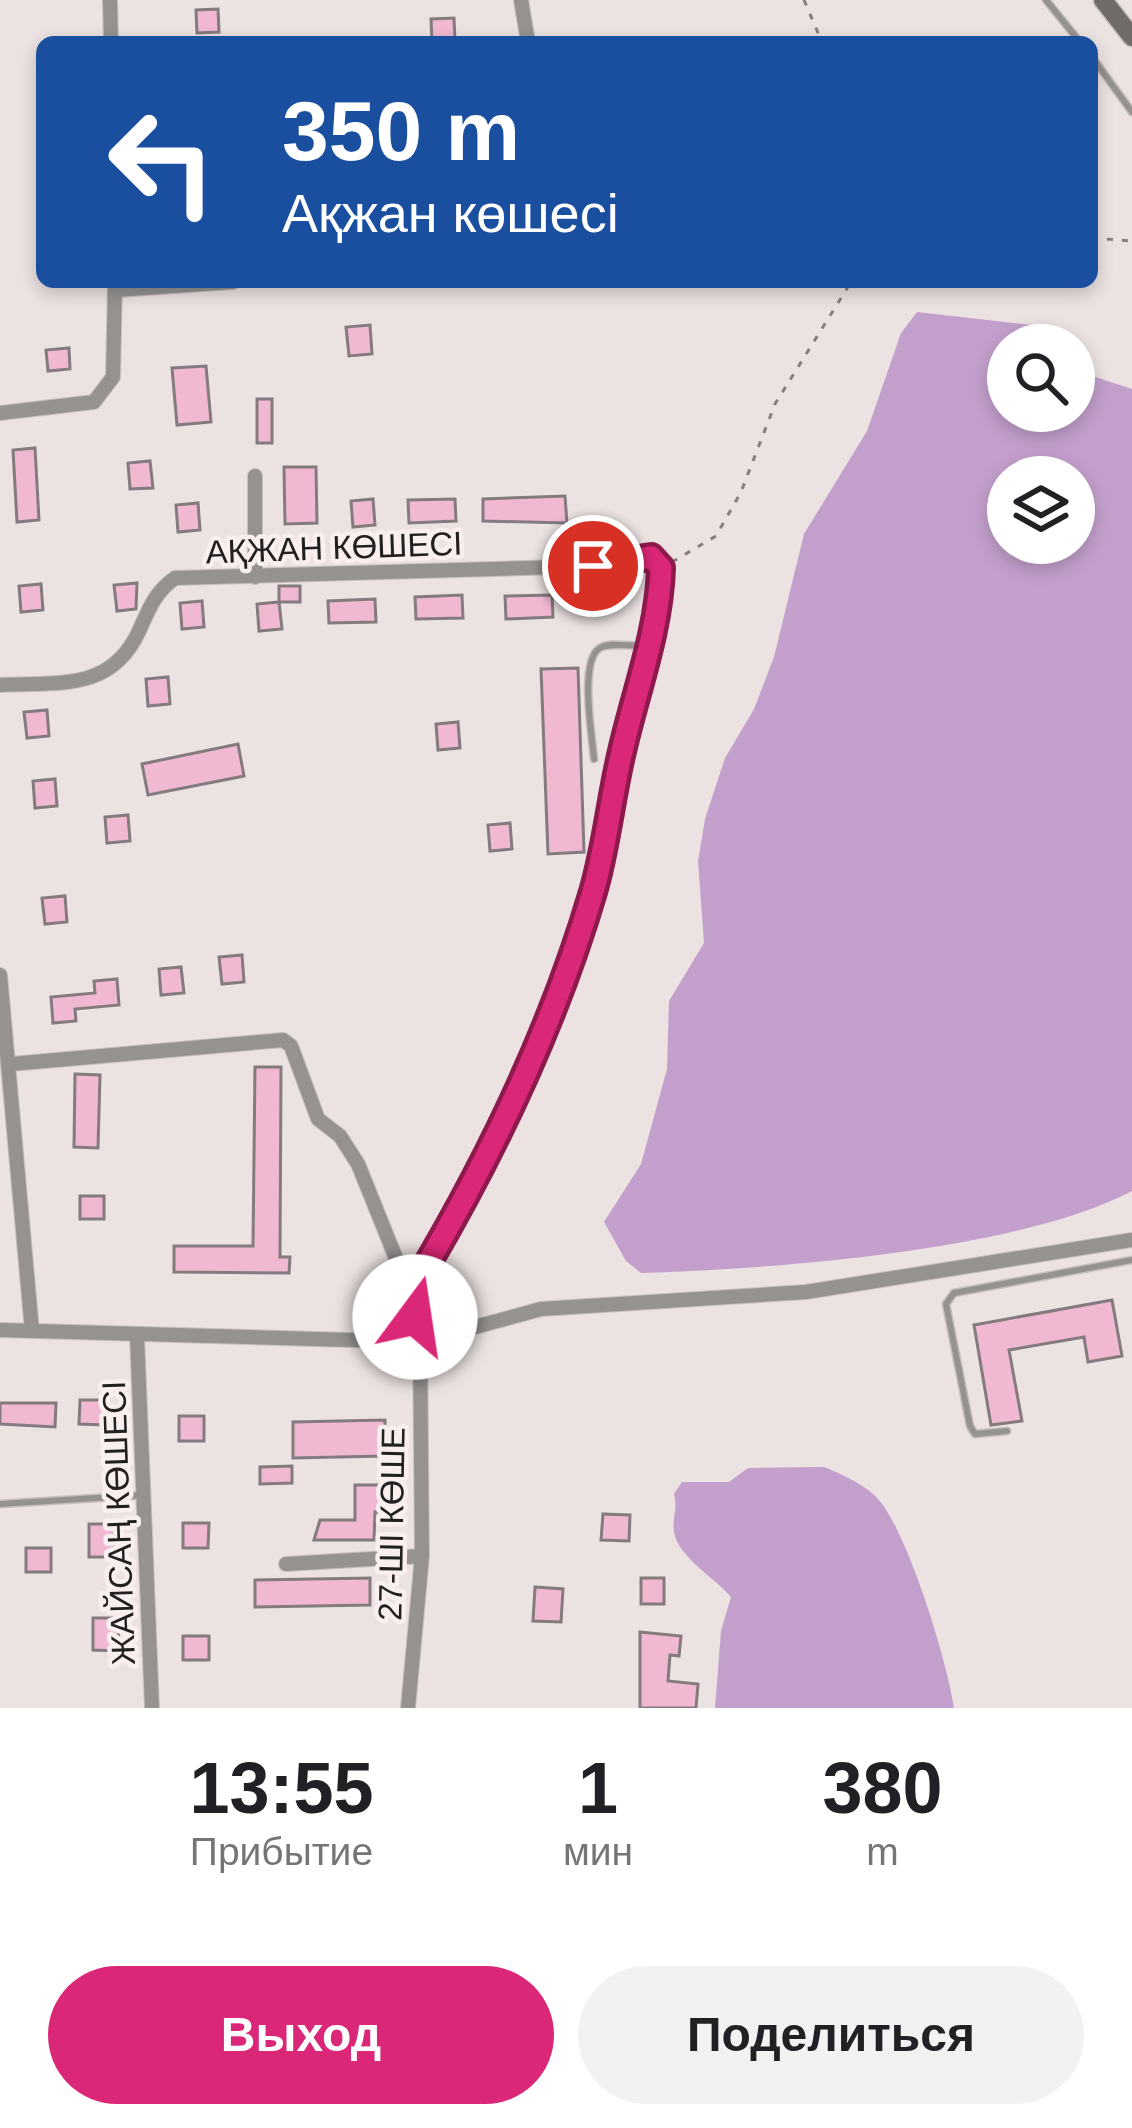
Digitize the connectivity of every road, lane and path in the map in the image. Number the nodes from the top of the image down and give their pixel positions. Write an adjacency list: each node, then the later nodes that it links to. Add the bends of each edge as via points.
1 (110, 0): 6 (street)
2 (521, 0): 7 (street)
3 (804, 0): 8 (path)
4 (1046, 0): 9 (lane)
5 (1103, 0): 10 (main road)
6 (110, 36)
7 (527, 36)
8 (819, 36)
9 (1075, 36)
10 (1132, 37)
11 (1098, 65): 12 (lane)
12 (1132, 112)
13 (1098, 238): 14 (path)
14 (1132, 241)
15 (116, 288): 18 (street, via 113,377 94,402)
16 (838, 288): 17 (path)
17 (842, 289): 20 (path, via 775,404 716,536)
18 (0, 412)
19 (255, 476): 21 (street)
20 (656, 562): 21 (street, АҚЖАН КӨШЕСІ); 22 (street, via 660,610)
21 (255, 577): 23 (street, АҚЖАН КӨШЕСІ, via 175,578 158,589 130,651 105,675)
22 (651, 644): 24 (lane, via 598,648 587,673); 29 (street, via 593,890 548,1018 452,1223)
23 (0, 686)
24 (594, 758)
25 (0, 976): 26 (street)
26 (11, 1064): 29 (street, 27-ШІ КӨШЕ, via 283,1040 318,1120 358,1164); 31 (street)
27 (1132, 1240): 33 (street, via 806,1292 541,1309)
28 (1132, 1260): 34 (lane, via 954,1293 946,1304 970,1426 975,1434)
29 (410, 1293): 33 (street, 27-ШІ КӨШЕ)
30 (0, 1330): 31 (street)
31 (32, 1331): 32 (street)
32 (137, 1336): 33 (street); 35 (street, ЖАЙСАҢ КӨШЕСІ)
33 (420, 1342): 37 (street, 27-ШІ КӨШЕ)
34 (1007, 1430)
35 (148, 1495): 36 (lane); 39 (street, ЖАЙСАҢ КӨШЕСІ)
36 (0, 1504)
37 (422, 1556): 38 (street); 40 (street, 27-ШІ КӨШЕ)
38 (286, 1564)
39 (152, 1708)
40 (408, 1708)

